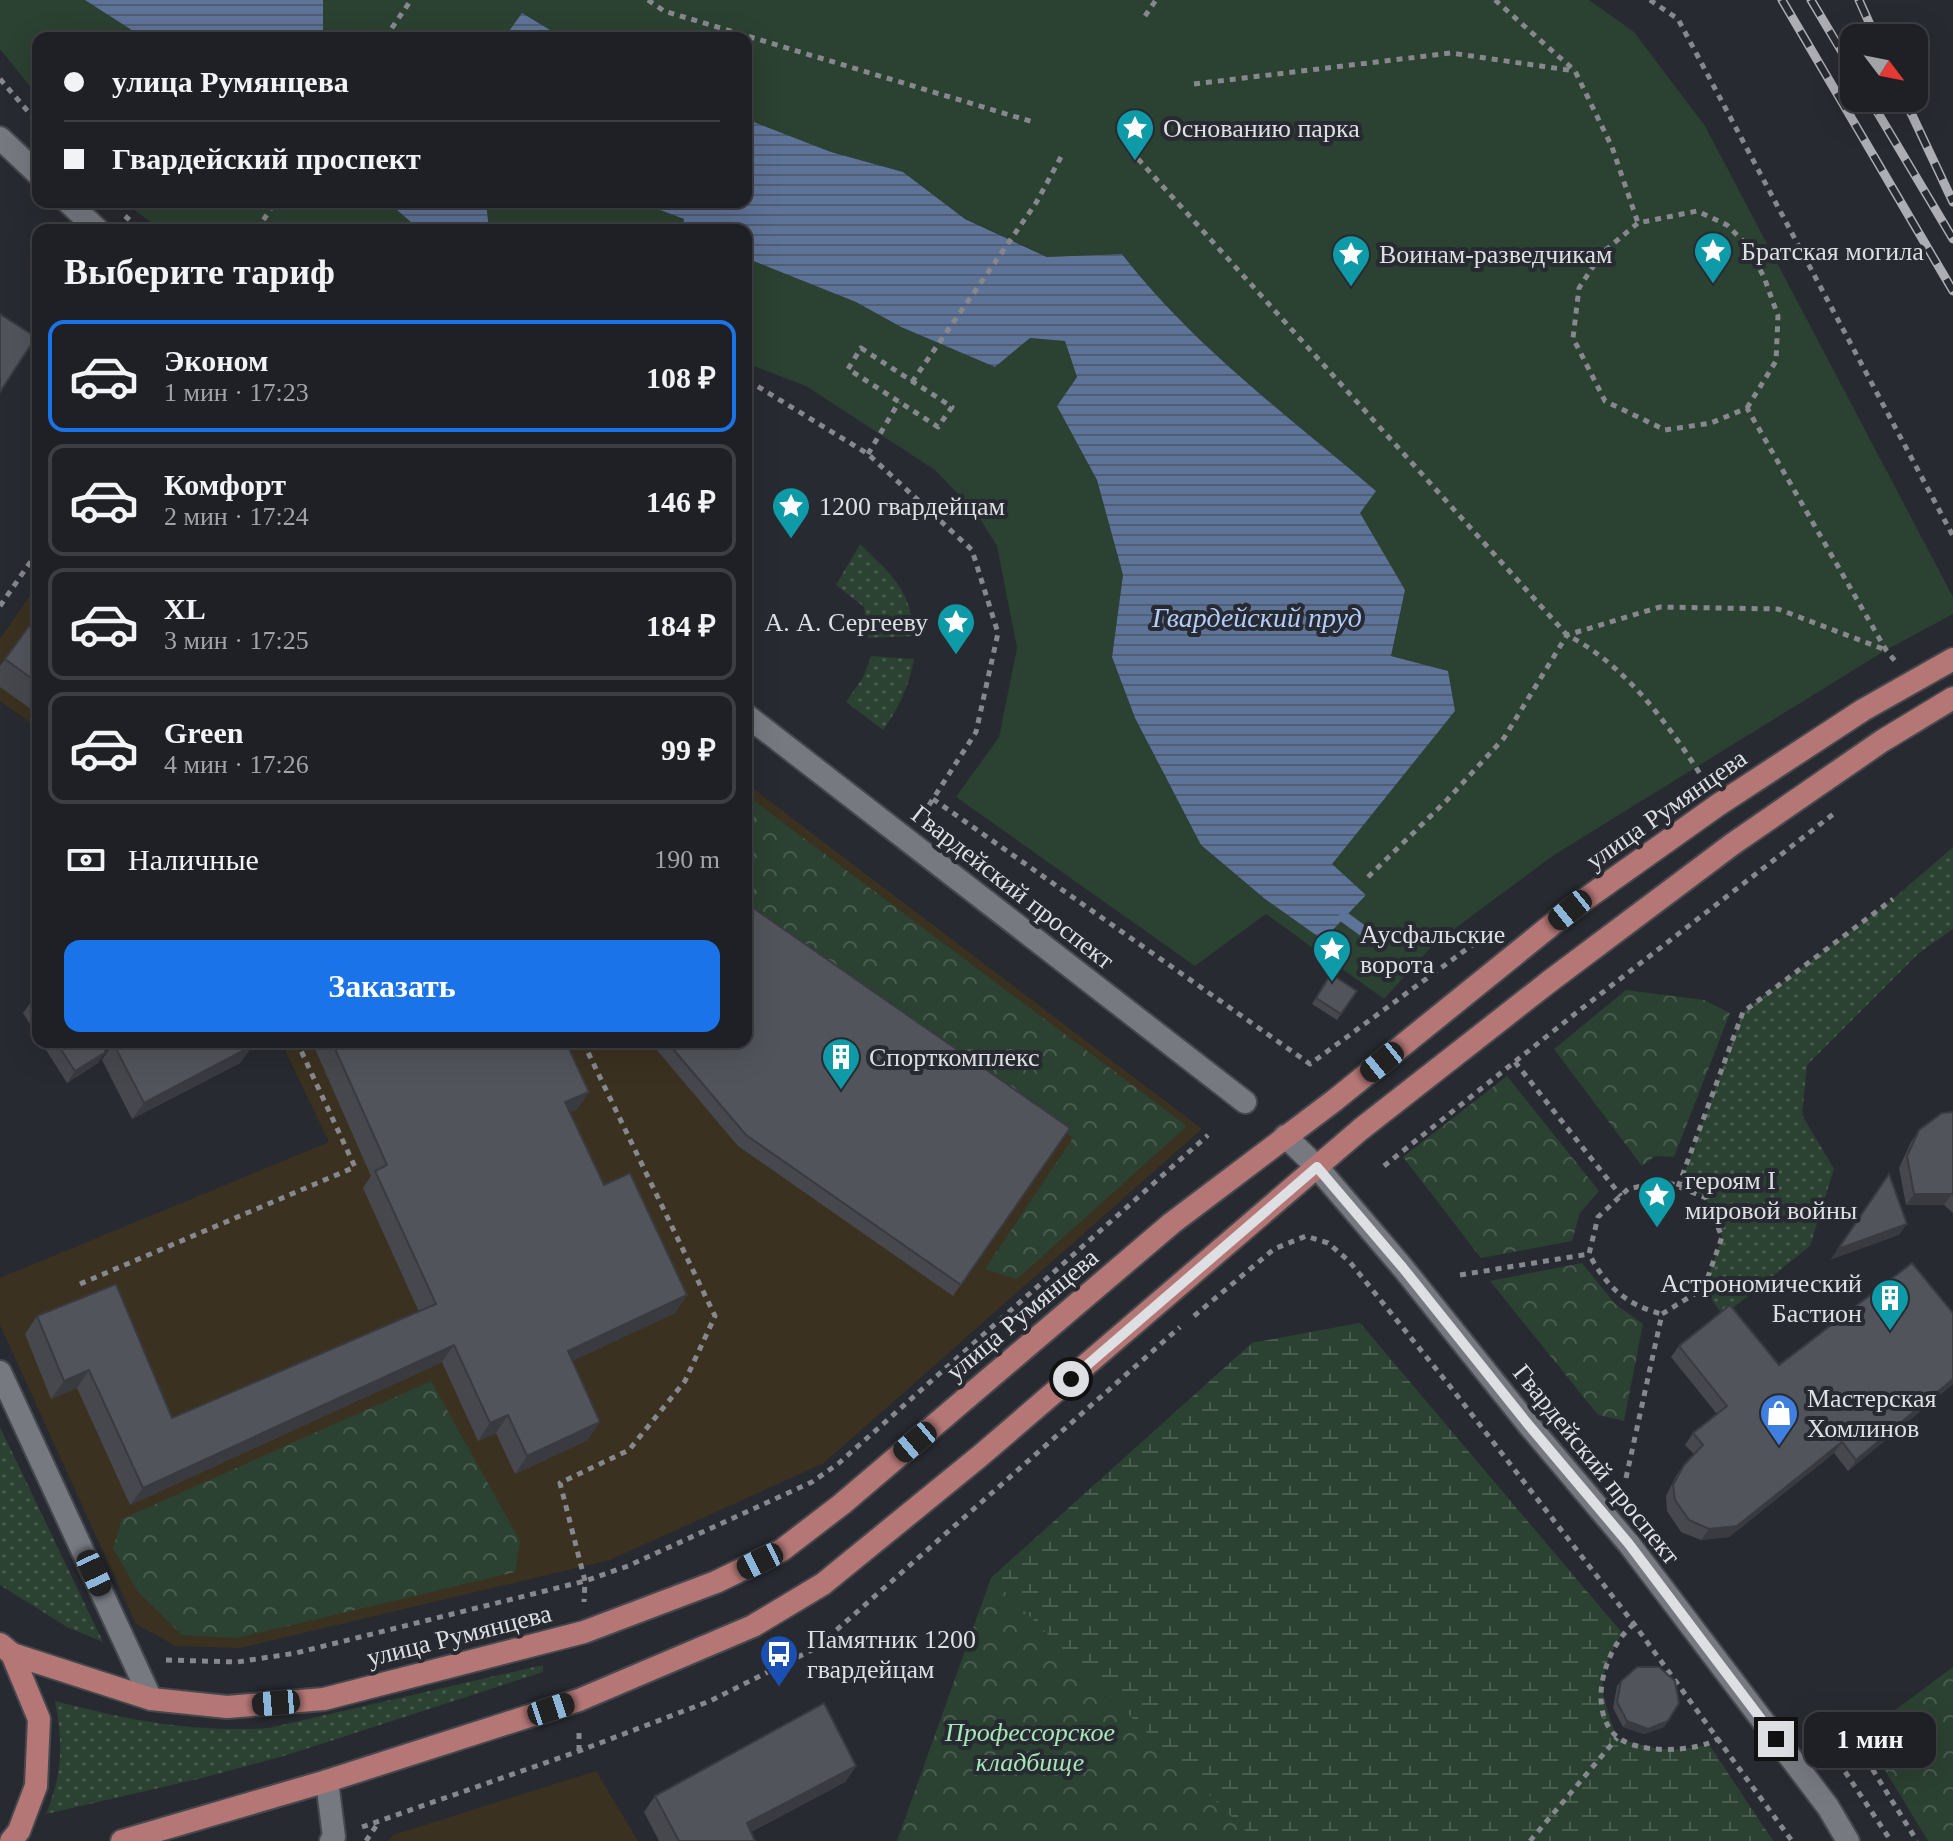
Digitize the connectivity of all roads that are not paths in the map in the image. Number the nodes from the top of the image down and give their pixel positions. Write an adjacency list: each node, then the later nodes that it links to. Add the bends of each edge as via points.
1 (0, 138): 2 (street)
2 (32, 168)
3 (74, 208): 4 (street)
4 (92, 224)
5 (1953, 659): 9 (main road, улица Румянцева, via 1863,710 1583,901)
6 (1953, 698): 10 (main road, via 1734,843)
7 (752, 720): 8 (street, Гвардейский проспект)
8 (1245, 1102)
9 (1285, 1136): 10 (street, Гвардейский проспект); 13 (main road, улица Румянцева, via 1172,1223 782,1550 716,1582 584,1632 324,1699 227,1707)
10 (1317, 1167): 14 (main road, via 823,1584 753,1626 579,1700); 18 (street, Гвардейский проспект, via 1629,1544 1828,1807)
11 (0, 1372): 13 (street)
12 (6, 1649): 13 (main road, улица Румянцева); 16 (main road, via 39,1719 36,1786)
13 (151, 1699)
14 (327, 1781): 15 (street); 17 (main road)
15 (332, 1839)
16 (11, 1841)
17 (122, 1841)
18 (1848, 1841)

